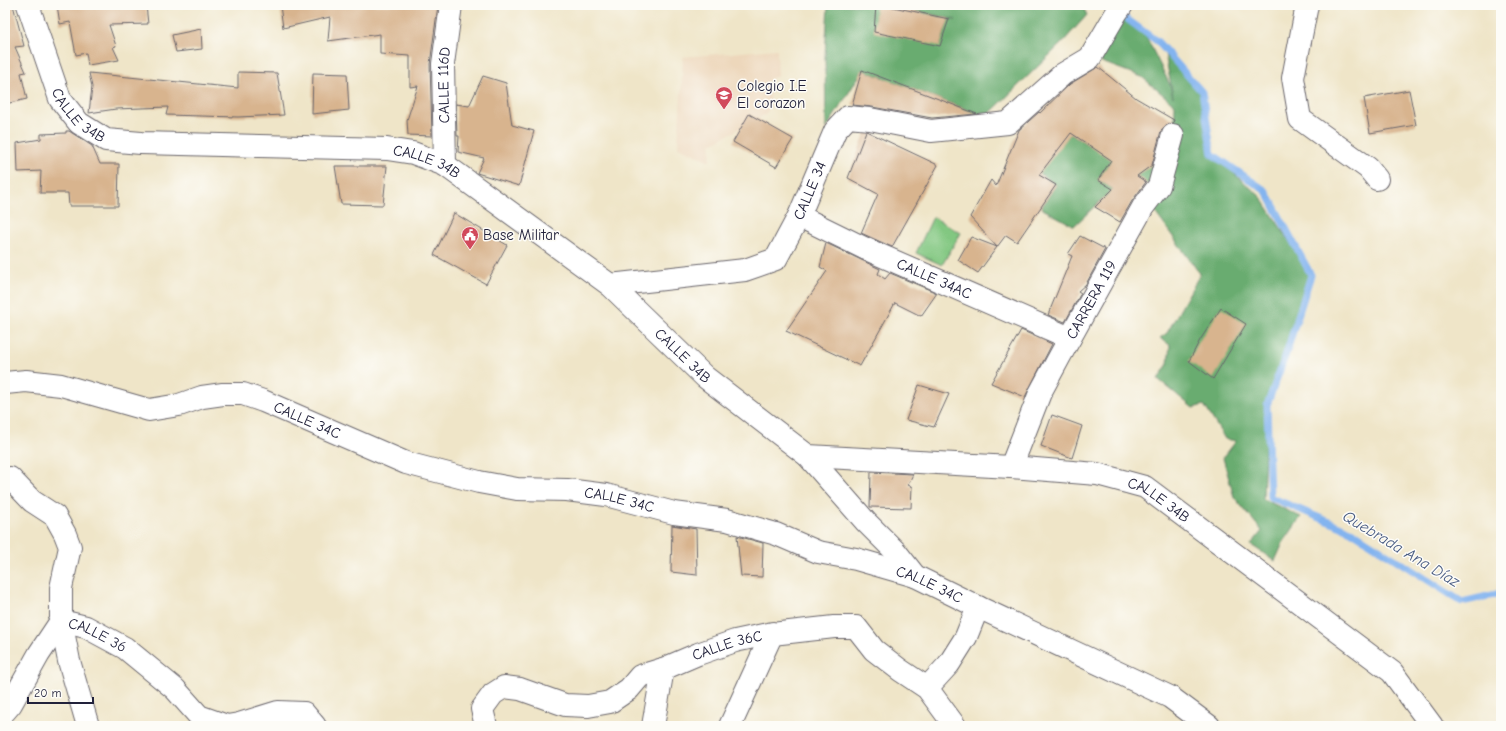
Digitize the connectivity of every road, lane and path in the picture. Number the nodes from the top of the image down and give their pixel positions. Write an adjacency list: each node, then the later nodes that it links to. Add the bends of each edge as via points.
1 (28, 5): 6 (street, CALLE 34B, via 60,100 79,123 106,140 387,149 413,153)
2 (451, 5): 6 (street, CALLE 116D, via 443,64)
3 (1122, 5): 8 (street, CALLE 34, via 1090,58 1063,74 1008,123 931,131 848,117 835,131)
4 (1307, 5): 7 (street, via 1293,78 1300,119 1368,168)
5 (1173, 135): 10 (street, CARRERA 119, via 1160,186 1143,207)
6 (444, 165): 9 (street, CALLE 34B)
7 (1378, 179)
8 (799, 216): 9 (street, CALLE 34, via 776,259 745,270); 10 (street, CALLE 34AC, via 864,248)
9 (610, 285): 12 (street, CALLE 34B, via 704,377)
10 (1070, 338): 13 (street, CARRERA 119, via 1040,393)
11 (5, 383): 15 (street, CALLE 34C, via 26,381 61,385 149,410 179,405 202,397 243,394 406,463 494,485 517,489 566,490 606,496 674,513 726,520 776,534 818,552 856,559)
12 (808, 456): 13 (street, CALLE 34B); 15 (street, CALLE 34B)
13 (1011, 467): 30 (street, CALLE 34B, via 1098,474 1145,487 1392,672)
14 (10, 478): 17 (street, CALLE 36, via 32,501 55,516 70,547 61,588)
15 (915, 576): 16 (street, CALLE 34C)
16 (978, 607): 20 (street, via 966,637 949,664); 29 (street, CALLE 34C, via 1170,697)
17 (61, 621): 21 (street); 23 (street); 24 (street, CALLE 36, via 86,627 125,648 175,689 199,716)
18 (772, 634): 19 (street, CALLE 36C, via 728,644); 20 (street, CALLE 36C, via 856,627 874,650); 27 (street)
19 (663, 670): 22 (street, CALLE 36C, via 640,676 629,689 610,702 588,706 565,705 504,686 493,694); 26 (street)
20 (927, 688): 28 (street, CALLE 36C)
21 (5, 711)
22 (484, 718)
23 (88, 726)
24 (233, 726): 25 (street, CALLE 36, via 278,712 304,713)
25 (315, 726)
26 (653, 726)
27 (730, 726)
28 (955, 726)
29 (1209, 726)
30 (1432, 726)

